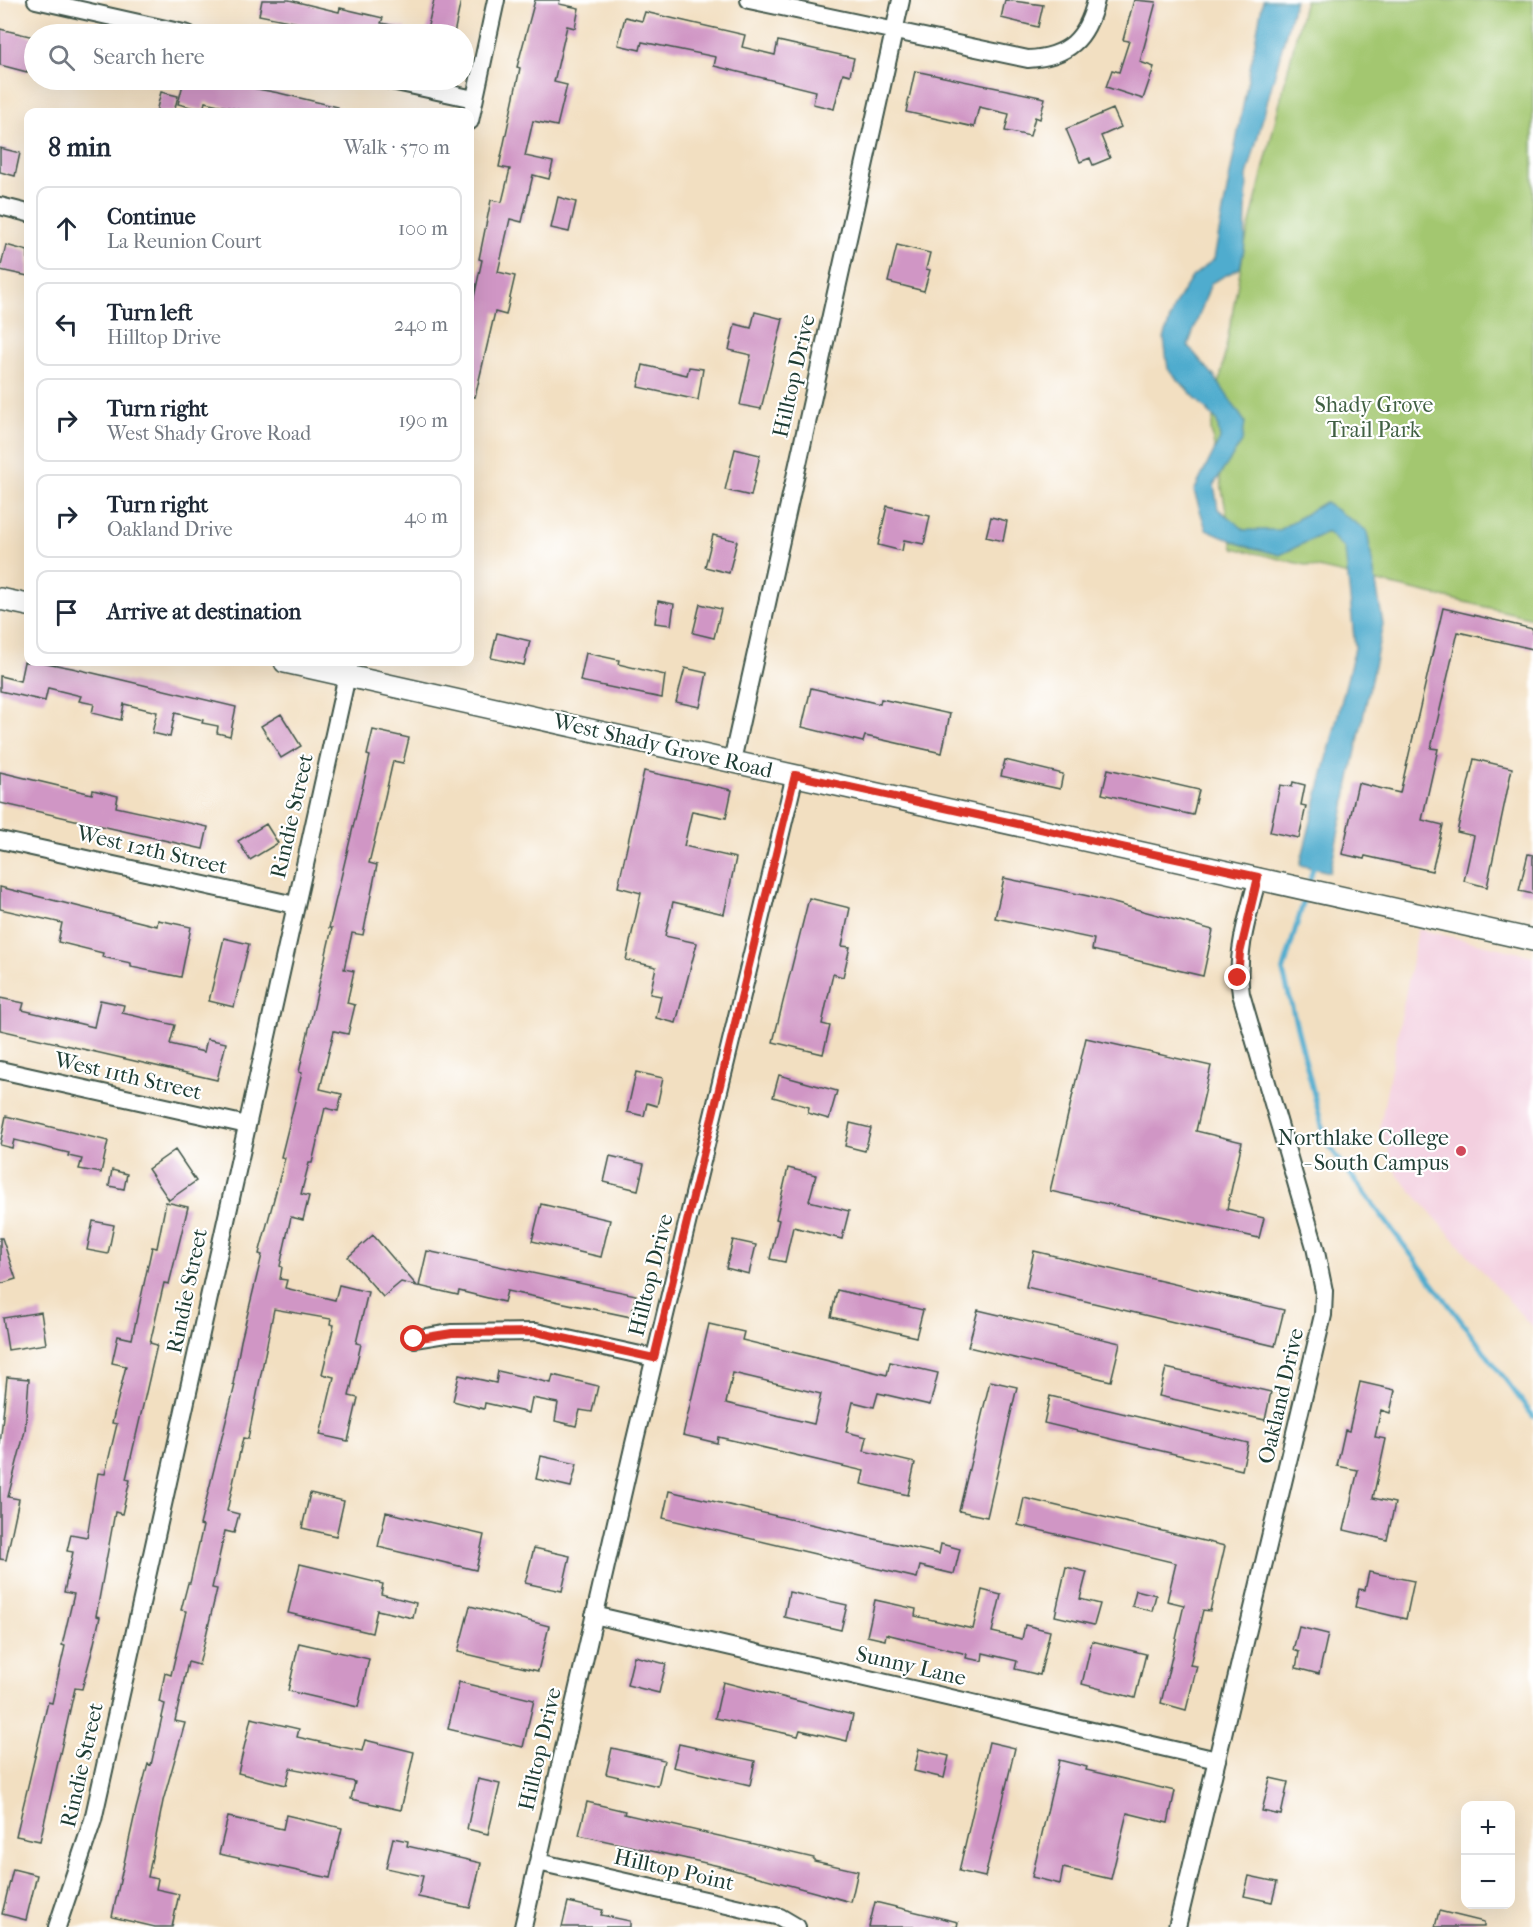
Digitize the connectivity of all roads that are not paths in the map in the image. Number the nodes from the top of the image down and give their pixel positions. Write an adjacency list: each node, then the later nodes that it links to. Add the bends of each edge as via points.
1 (36, 0): 6 (street)
2 (496, 0): 9 (street)
3 (749, 0): 7 (street)
4 (901, 0): 7 (street, Hilltop Drive)
5 (1096, 0): 7 (street, via 1085,31 1076,42 1051,58 1028,59)
6 (143, 24)
7 (894, 32): 17 (street, Hilltop Drive)
8 (433, 90): 9 (street)
9 (474, 99): 10 (street)
10 (472, 108)
11 (0, 206): 12 (street)
12 (24, 212)
13 (0, 599): 14 (main road)
14 (24, 604)
15 (328, 666): 16 (main road, West Shady Grove Road)
16 (349, 668): 17 (main road, West Shady Grove Road); 21 (street, Rindie Street)
17 (732, 761): 18 (main road, West Shady Grove Road)
18 (795, 775): 20 (main road, West Shady Grove Road); 26 (street, Hilltop Drive)
19 (0, 840): 21 (street, West 12th Street)
20 (1258, 877): 22 (main road, West Shady Grove Road); 28 (street, Oakland Drive, via 1238,978 1315,1247 1324,1304)
21 (295, 905): 24 (street, Rindie Street)
22 (1533, 940)
23 (0, 1070): 24 (street, West 11th Street)
24 (247, 1125): 30 (street, Rindie Street, via 93,1820)
25 (414, 1339): 26 (street, via 452,1333 536,1332)
26 (654, 1358): 27 (street, Hilltop Drive)
27 (594, 1615): 28 (street, Sunny Lane); 29 (street, Hilltop Drive)
28 (1217, 1760): 33 (street, Oakland Drive)
29 (538, 1862): 31 (street, Hilltop Drive); 32 (street, Hilltop Point, via 780,1917)
30 (57, 1927)
31 (523, 1927)
32 (797, 1927)
33 (1177, 1927)

